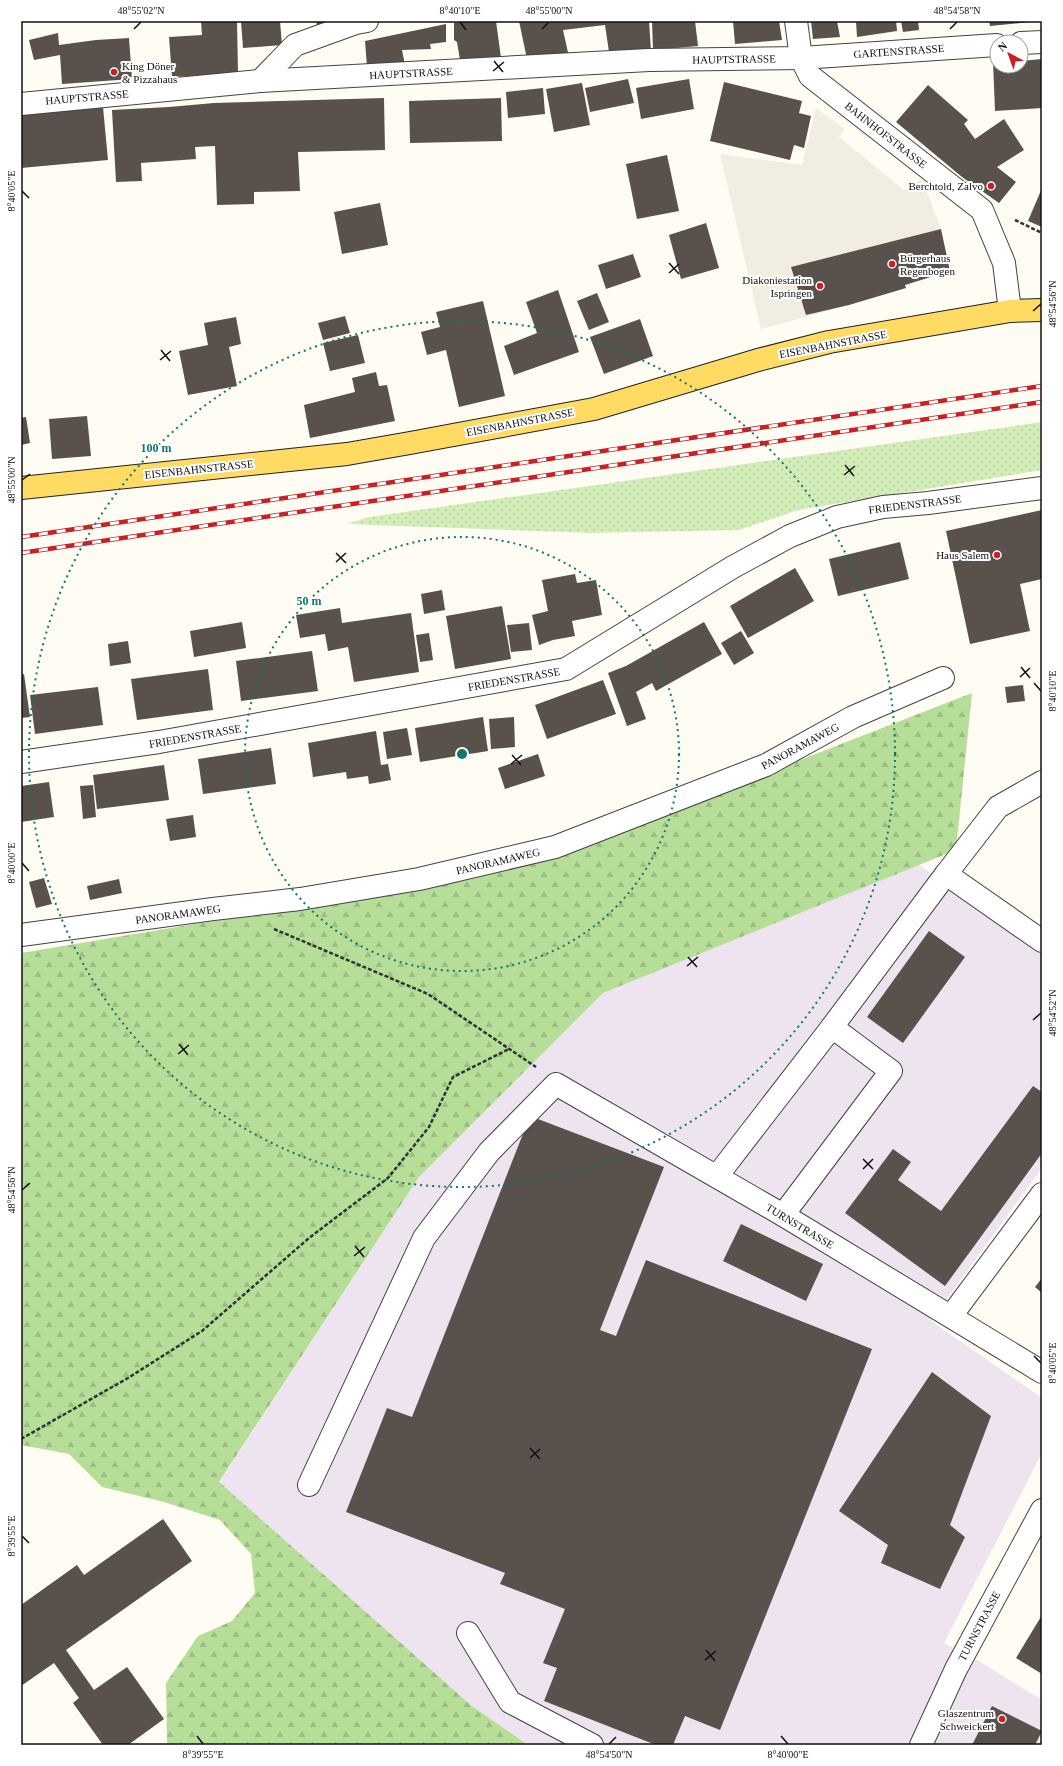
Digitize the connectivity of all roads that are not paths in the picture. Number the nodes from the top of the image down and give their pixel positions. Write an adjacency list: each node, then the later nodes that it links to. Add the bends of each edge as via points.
1 (367, 21): 7 (street, via 295,45)
2 (796, 21): 6 (street, BAHNHOFSTRASSE)
3 (1042, 42): 4 (street)
4 (1029, 43)
5 (989, 46): 6 (street, GARTENSTRASSE)
6 (801, 58): 7 (street, HAUPTSTRASSE, via 650,60); 10 (street, BAHNHOFSTRASSE, via 810,76 982,210 1004,262)
7 (260, 82): 8 (street, HAUPTSTRASSE)
8 (21, 104)
9 (1042, 310): 10 (main road)
10 (1010, 311): 11 (main road, EISENBAHNSTRASSE, via 829,342 758,360 594,409 347,454)
11 (21, 488)
12 (1042, 488): 14 (street, FRIEDENSTRASSE, via 883,507 837,517 790,536 733,567 566,669 159,742)
13 (943, 678): 17 (street, PANORAMAWEG, via 853,717 766,765 555,847 419,879 300,900 213,908)
14 (21, 762)
15 (1042, 782): 16 (street, via 998,807)
16 (946, 874): 18 (street); 19 (street)
17 (21, 935)
18 (1042, 941)
19 (832, 1027): 20 (street); 22 (street, via 891,1071)
20 (717, 1176): 22 (street, TURNSTRASSE); 25 (street, TURNSTRASSE, via 556,1084 489,1152 424,1238)
21 (1042, 1194): 23 (street)
22 (783, 1215): 23 (street, TURNSTRASSE)
23 (951, 1316): 24 (street, TURNSTRASSE)
24 (1042, 1372)
25 (309, 1486)
26 (1042, 1510): 29 (street, TURNSTRASSE, via 956,1668)
27 (468, 1633): 28 (street, via 510,1702)
28 (592, 1745)
29 (921, 1745)

